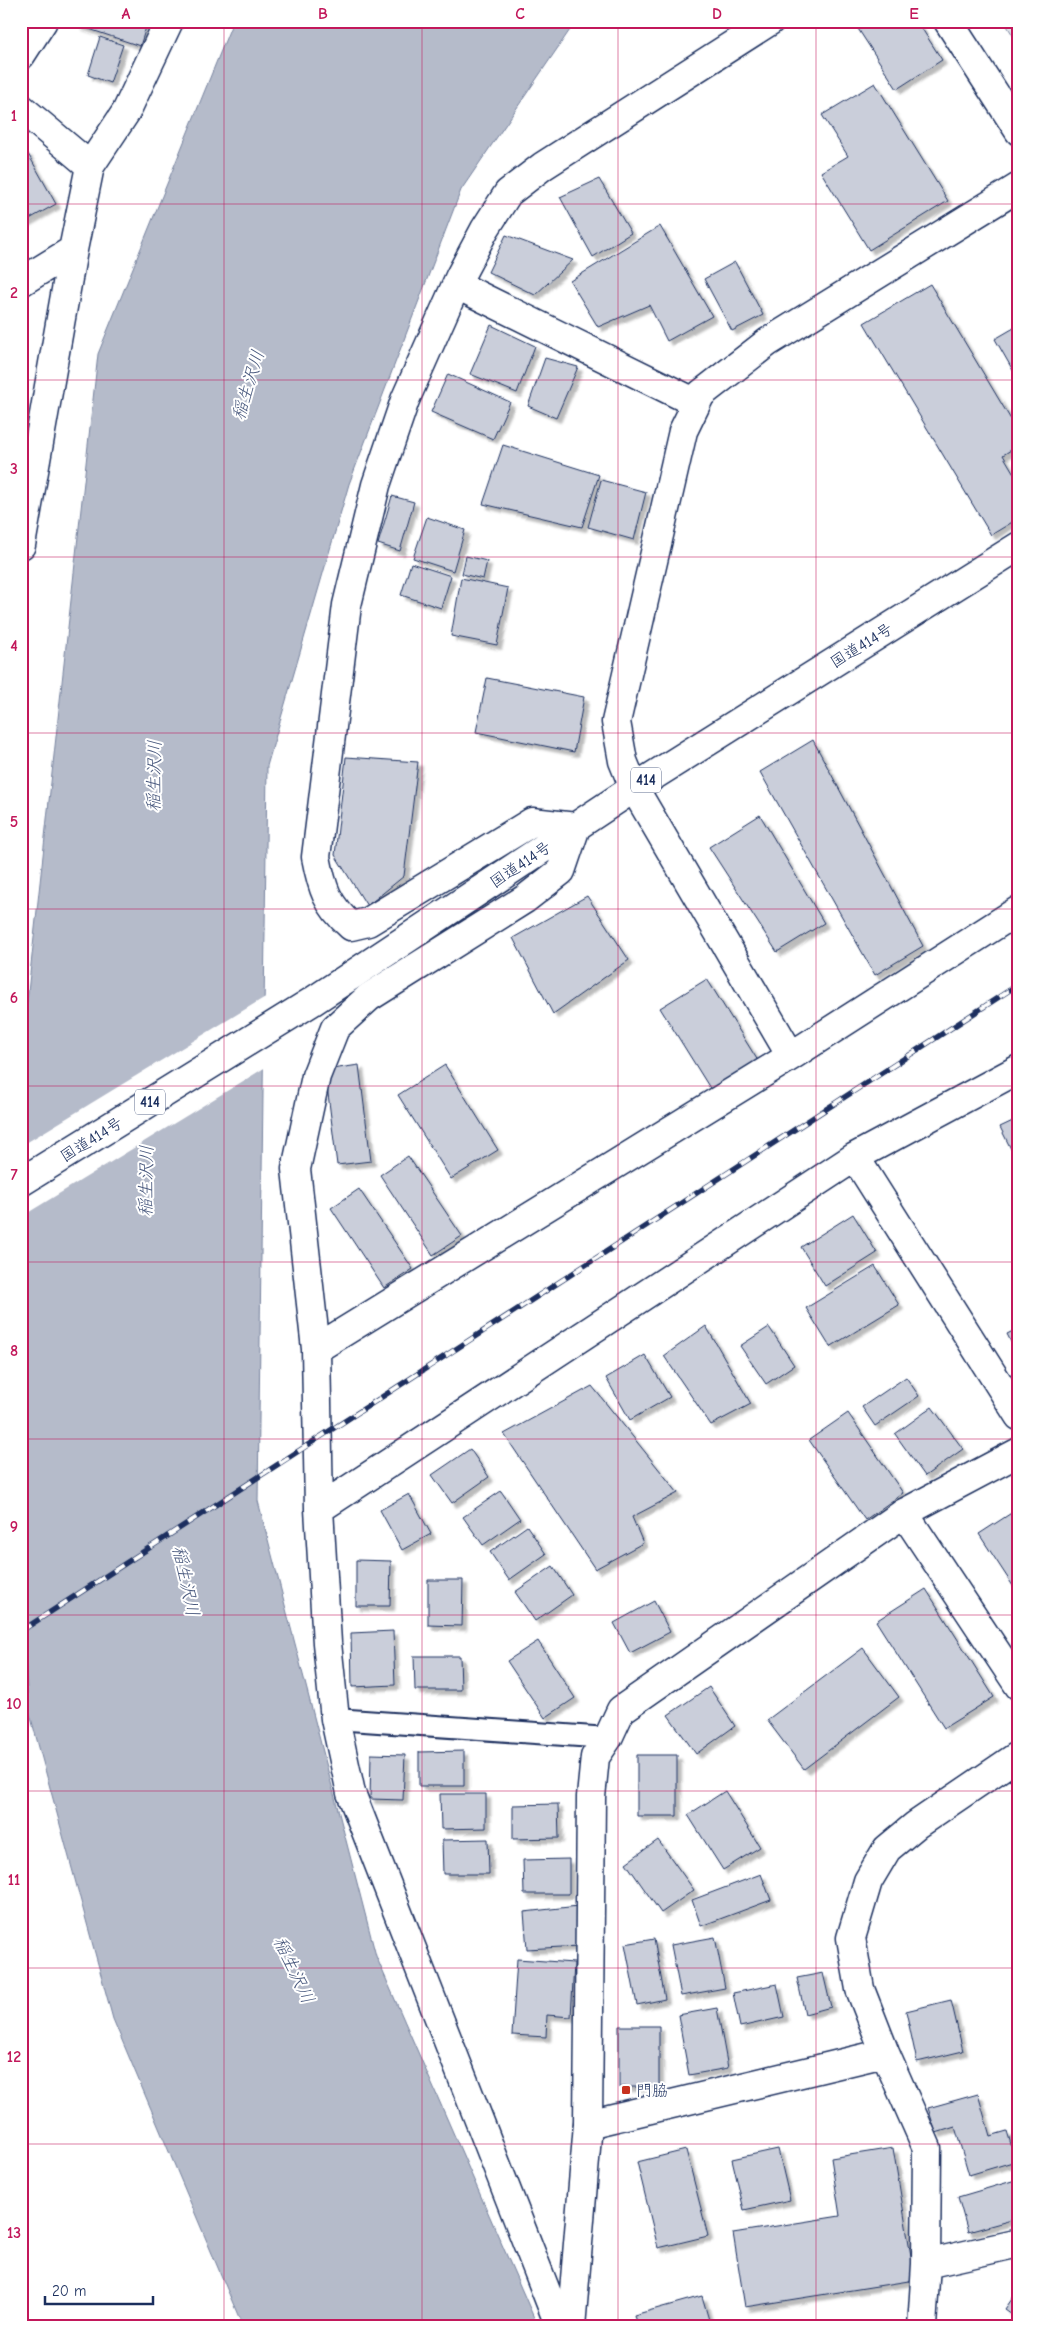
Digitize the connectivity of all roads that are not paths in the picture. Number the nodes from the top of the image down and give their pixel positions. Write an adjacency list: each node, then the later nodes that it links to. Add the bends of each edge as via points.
1 (43, 21): 5 (main road)
2 (168, 21): 8 (main road, via 126,112)
3 (770, 21): 12 (main road, via 580,141 508,193 485,229)
4 (948, 21): 7 (main road)
5 (21, 55)
6 (21, 108): 8 (main road)
7 (1019, 131)
8 (90, 166): 10 (main road)
9 (1019, 187): 13 (main road, via 768,342 700,394)
10 (73, 250): 11 (main road); 14 (main road)
11 (21, 282)
12 (457, 285): 13 (main road); 17 (main road, via 395,428 376,485 347,606 316,857 323,889 336,913 351,926 368,922 532,822)
13 (696, 404): 16 (main road, via 683,431 616,722 623,761)
14 (21, 545)
15 (1019, 546): 16 (main road, 国道414号 / 414)
16 (634, 788): 17 (main road, 国道414号 / 414); 19 (main road)
17 (576, 827): 22 (main road, 国道414号 / 414, via 279,1022); 23 (main road, via 561,871 525,899 369,997 335,1028 316,1076 296,1169)
18 (1019, 910): 19 (main road)
19 (791, 1056): 23 (main road)
20 (1019, 1069): 21 (main road)
21 (856, 1157): 24 (main road); 26 (main road)
22 (21, 1182)
23 (316, 1350): 26 (main road)
24 (1019, 1416)
25 (1019, 1452): 27 (main road)
26 (319, 1509): 29 (main road)
27 (904, 1513): 28 (main road); 30 (main road, via 621,1710)
28 (1019, 1686)
29 (335, 1719): 30 (lane); 36 (main road, via 351,1793)
30 (608, 1738): 33 (main road, via 594,1757 591,1797)
31 (1019, 1755): 32 (main road, via 886,1849 868,1881 852,1938 860,1989)
32 (885, 2053): 33 (main road); 35 (main road, via 927,2148)
33 (588, 2124): 37 (main road)
34 (1019, 2242): 35 (main road)
35 (926, 2264): 38 (main road)
36 (560, 2327)
37 (571, 2327)
38 (922, 2327)

